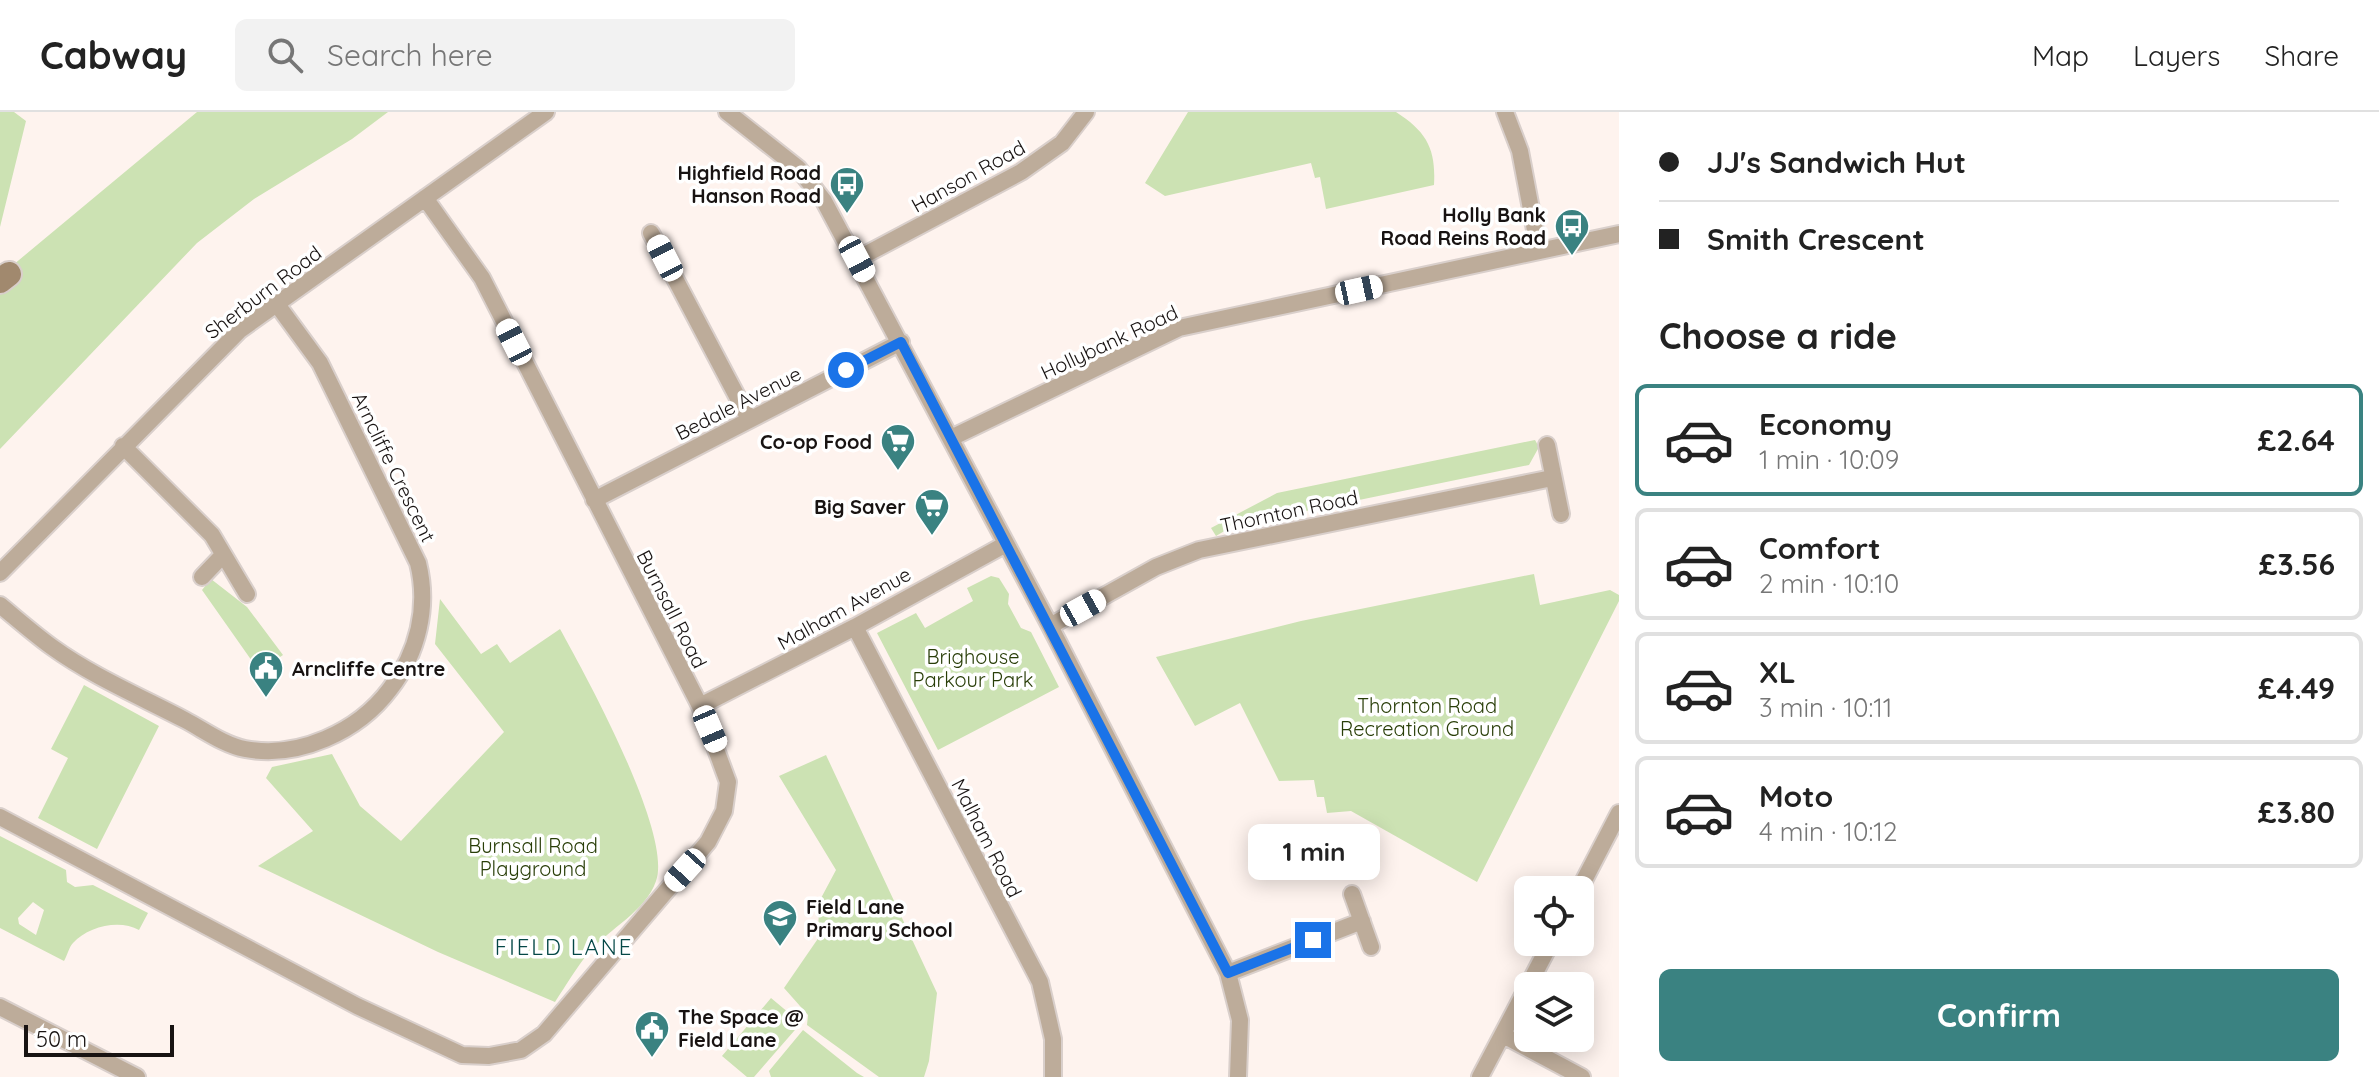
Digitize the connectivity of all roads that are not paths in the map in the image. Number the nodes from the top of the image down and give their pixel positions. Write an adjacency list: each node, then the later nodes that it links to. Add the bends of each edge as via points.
1 (546, 112): 5 (street, Sherburn Road)
2 (727, 112): 9 (street, via 808,179)
3 (1086, 112): 9 (street, Hanson Road, via 1062,143 1021,172)
4 (1505, 112): 8 (street, via 1520,151)
5 (425, 198): 10 (street, Sherburn Road); 17 (street, Burnsall Road, via 482,278)
6 (651, 233): 12 (street)
7 (1619, 234): 8 (street, Hollybank Road)
8 (1539, 251): 13 (street, Hollybank Road, via 1179,328)
9 (857, 259): 11 (street)
10 (276, 303): 15 (street, Sherburn Road, via 212,355); 24 (street, Arncliffe Crescent, via 320,363 418,563 420,624 404,668 378,704 317,742 277,750 244,749 53,649)
11 (901, 342): 12 (street, Bedale Avenue); 13 (street)
12 (749, 419): 17 (street, Bedale Avenue)
13 (951, 438): 19 (street)
14 (1547, 445): 16 (street)
15 (123, 446): 20 (street, via 212,535); 21 (street, Sherburn Road)
16 (1552, 478): 18 (street); 25 (street, Thornton Road, via 1199,550 1156,567)
17 (594, 500): 27 (street, Burnsall Road)
18 (1561, 514)
19 (1006, 544): 25 (street); 26 (street, Malham Avenue)
20 (223, 555): 22 (street); 23 (street)
21 (0, 573)
22 (202, 577)
23 (247, 594)
24 (0, 605)
25 (1050, 626): 34 (street)
26 (855, 627): 27 (street, Malham Avenue); 39 (street, Malham Road, via 1040,982 1053,1039)
27 (700, 706): 29 (street, Burnsall Road, via 728,782 724,811 708,842 544,1034 521,1050 489,1056 462,1055 357,1006)
28 (1619, 813): 30 (street)
29 (0, 817)
30 (1586, 876)
31 (1352, 894): 32 (street)
32 (1362, 921): 33 (street); 34 (street)
33 (1371, 947)
34 (1228, 973): 40 (street, via 1240,1020)
35 (0, 1007): 38 (street)
36 (1514, 1013): 37 (street)
37 (1503, 1035): 41 (street); 42 (street)
38 (137, 1077)
39 (1053, 1077)
40 (1238, 1077)
41 (1480, 1077)
42 (1582, 1077)

